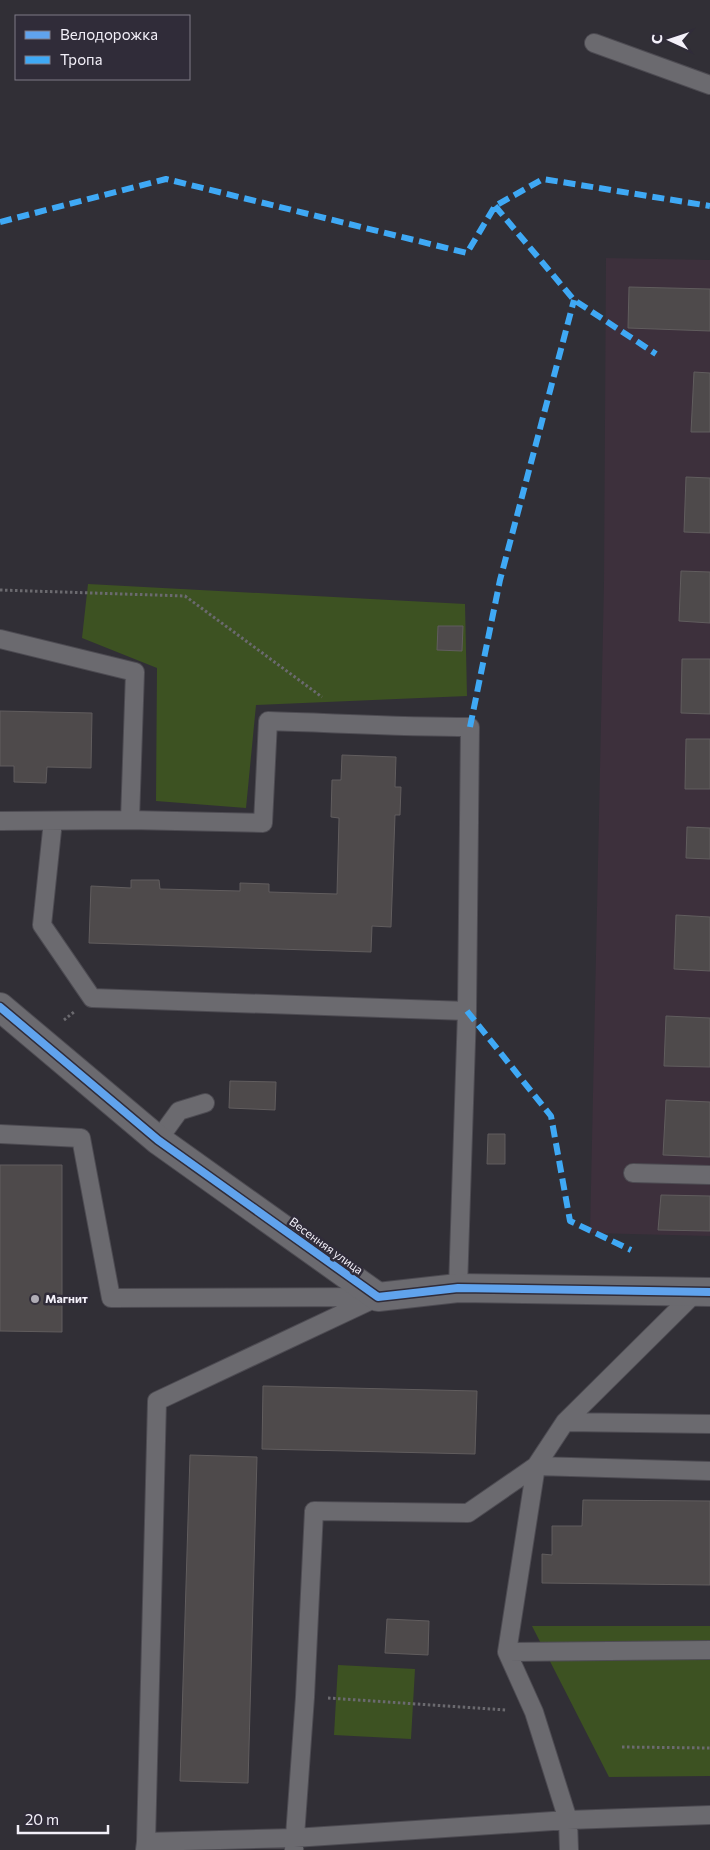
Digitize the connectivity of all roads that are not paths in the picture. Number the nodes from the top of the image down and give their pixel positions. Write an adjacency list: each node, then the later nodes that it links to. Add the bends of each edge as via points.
1 (594, 43): 2 (lane)
2 (710, 85)
3 (0, 639): 4 (lane, via 135,672)
4 (130, 820): 6 (lane); 8 (lane, via 263,823 268,721 470,727)
5 (0, 821): 6 (lane)
6 (53, 821): 8 (lane, via 42,925 92,998)
7 (0, 1007): 11 (street, Весенняя улица)
8 (467, 1011): 14 (lane)
9 (205, 1103): 11 (lane, via 179,1111)
10 (0, 1134): 16 (lane, via 81,1138 110,1298)
11 (158, 1140): 16 (street, Весенняя улица)
12 (633, 1173): 13 (lane)
13 (710, 1175)
14 (458, 1288): 15 (street); 16 (street)
15 (703, 1292): 17 (lane)
16 (378, 1297): 26 (lane, via 157,1401)
17 (565, 1422): 18 (lane); 19 (lane)
18 (710, 1424)
19 (536, 1466): 20 (lane); 22 (lane); 25 (lane, via 468,1513 314,1511)
20 (710, 1471)
21 (710, 1650): 22 (lane)
22 (507, 1652): 24 (lane, via 534,1712)
23 (710, 1816): 24 (lane)
24 (568, 1820): 25 (lane); 27 (lane)
25 (294, 1844): 26 (lane)
26 (146, 1846)
27 (569, 1850)

